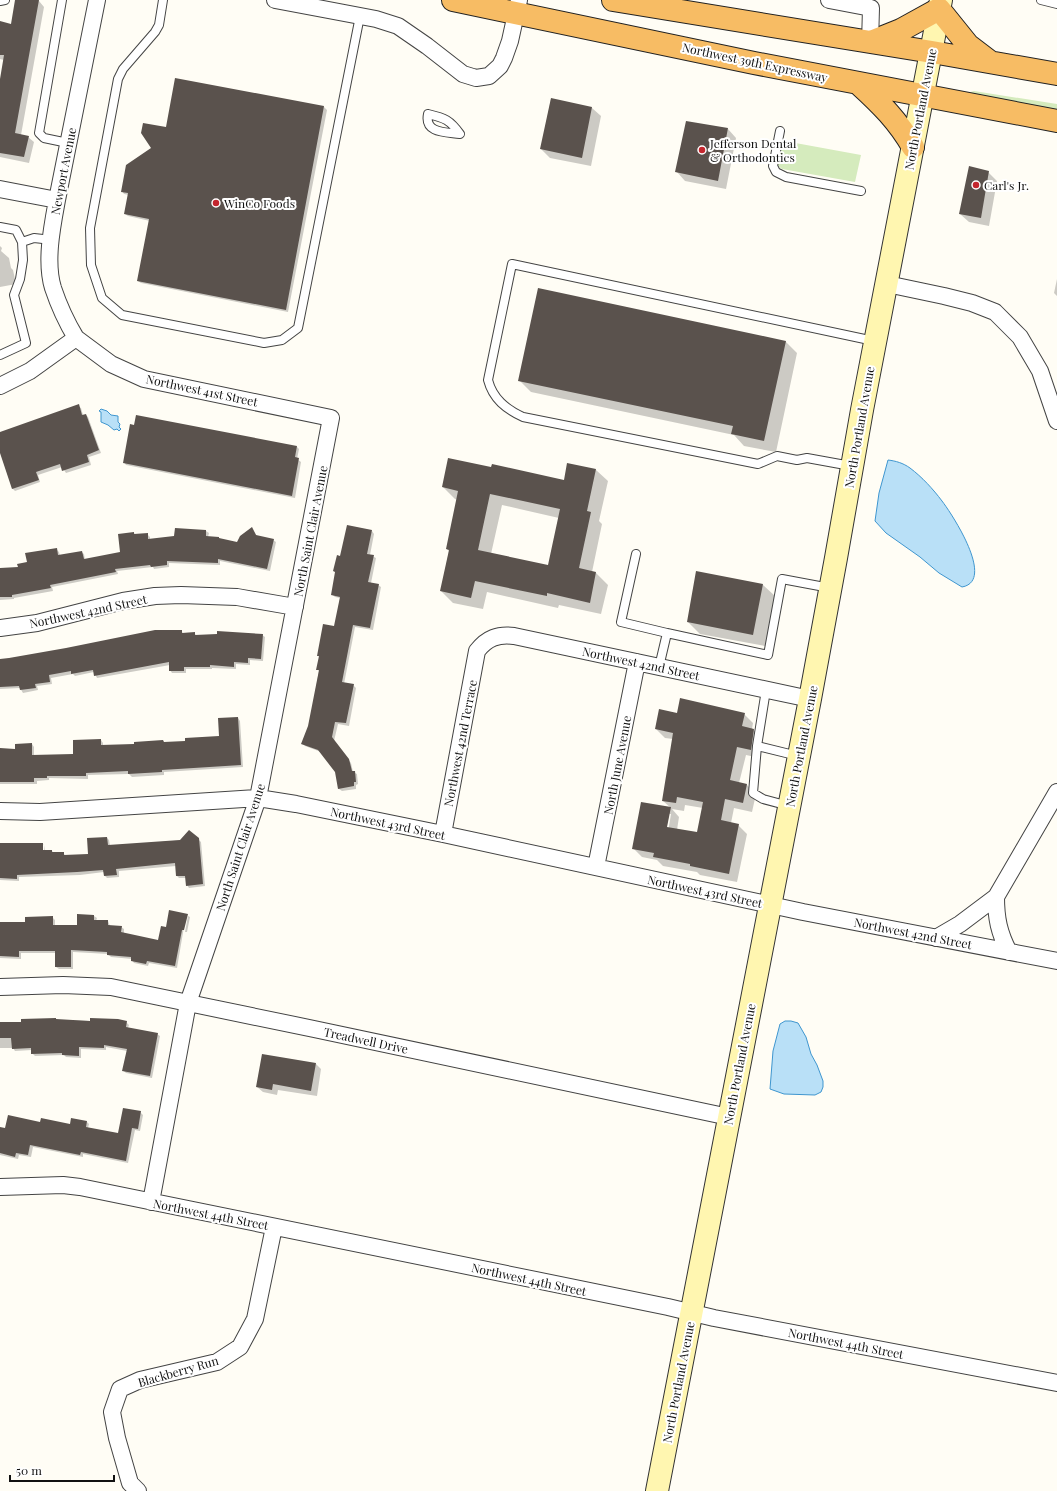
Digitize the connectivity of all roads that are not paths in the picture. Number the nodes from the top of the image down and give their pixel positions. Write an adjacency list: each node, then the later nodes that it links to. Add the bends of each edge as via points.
1 (5, 0): 9 (lane)
2 (62, 0): 24 (lane, via 39,133 44,138)
3 (97, 0): 24 (street, Newport Avenue)
4 (163, 0): 15 (lane, via 159,25 123,69 118,79 90,228 91,265 102,298 122,315 264,343 282,340 298,328)
5 (274, 0): 15 (street)
6 (453, 0): 14 (highway, Northwest 39th Expressway)
7 (613, 0): 16 (highway)
8 (1041, 0): 12 (lane)
9 (0, 1)
10 (837, 1): 11 (street)
11 (874, 4): 16 (street)
12 (1057, 4)
13 (940, 5): 16 (highway, via 901,30); 17 (main road, North Portland Avenue); 18 (highway, via 968,45)
14 (518, 7): 15 (street, via 507,53 500,66 489,76 476,78 463,74 398,26); 20 (highway, Northwest 39th Expressway)
15 (360, 16)
16 (870, 43): 17 (highway)
17 (932, 52): 18 (highway); 21 (main road, North Portland Avenue)
18 (991, 62): 19 (highway)
19 (1057, 74)
20 (859, 84): 21 (highway, Northwest 39th Expressway); 25 (highway, via 885,108)
21 (923, 96): 22 (highway, Northwest 39th Expressway); 25 (main road, North Portland Avenue)
22 (1057, 121)
23 (780, 130): 27 (lane, via 773,166 776,172 786,177)
24 (68, 143): 28 (street, Newport Avenue)
25 (913, 147): 32 (main road, North Portland Avenue)
26 (0, 189): 28 (street)
27 (861, 191)
28 (57, 200): 30 (street, Newport Avenue)
29 (0, 227): 31 (lane, via 16,230)
30 (52, 240): 31 (lane, via 34,238); 33 (street, Newport Avenue, via 50,268 53,288 66,322)
31 (22, 242): 35 (lane, via 23,260 14,295 26,343)
32 (887, 284): 34 (main road, North Portland Avenue); 38 (street, via 965,301 995,312 1020,337 1040,371)
33 (76, 338): 36 (street, via 30,371); 37 (street, Northwest 41st Street, via 111,364 144,379)
34 (875, 341): 39 (main road, North Portland Avenue); 39 (lane, via 512,264 488,380 496,398 505,407 524,417 758,464 777,456)
35 (0, 355)
36 (0, 386)
37 (331, 418): 42 (street, North Saint Clair Avenue)
38 (1057, 421)
39 (852, 466): 41 (main road, North Portland Avenue)
40 (636, 554): 44 (lane, via 621,622)
41 (831, 588): 44 (lane, via 782,579 768,655); 49 (main road, North Portland Avenue)
42 (295, 607): 43 (street, Northwest 42nd Street, via 237,597 155,596 123,601 37,623); 53 (street, North Saint Clair Avenue)
43 (0, 628)
44 (667, 633): 47 (lane)
45 (477, 651): 46 (street, Northwest 42nd Street, via 484,642 504,634); 56 (street, Northwest 42nd Terrace)
46 (637, 662): 47 (street, Northwest 42nd Street); 57 (street, North June Avenue)
47 (659, 667): 48 (street, Northwest 42nd Street)
48 (766, 690): 49 (street, Northwest 42nd Street); 50 (lane)
49 (810, 699): 51 (main road, North Portland Avenue)
50 (758, 746): 51 (lane); 54 (lane, via 753,793 763,799)
51 (798, 757): 54 (main road, North Portland Avenue)
52 (1057, 792): 58 (street)
53 (258, 798): 55 (street, Northwest 43rd Street, via 40,812); 56 (street, Northwest 43rd Street); 64 (street, North Saint Clair Avenue)
54 (789, 806): 59 (main road, North Portland Avenue)
55 (0, 811)
56 (443, 834): 57 (street, Northwest 43rd Street)
57 (596, 867): 59 (street, Northwest 43rd Street)
58 (996, 897): 60 (street); 61 (street, via 996,915)
59 (770, 905): 60 (street, Northwest 42nd Street); 65 (main road, North Portland Avenue)
60 (936, 938): 61 (street, Northwest 42nd Street)
61 (1009, 952): 62 (street, Northwest 42nd Street)
62 (1057, 961)
63 (0, 987): 64 (street, Treadwell Drive, via 111,987)
64 (188, 1003): 65 (street, Treadwell Drive); 67 (street, North Saint Clair Avenue)
65 (729, 1117): 69 (main road, North Portland Avenue)
66 (0, 1187): 67 (street, Northwest 44th Street, via 63,1185)
67 (151, 1202): 68 (street, Northwest 44th Street)
68 (274, 1227): 69 (street, Northwest 44th Street); 71 (street, Blackberry Run, via 255,1319 240,1347 217,1362 140,1380 120,1389 112,1412 130,1483)
69 (691, 1313): 70 (street, Northwest 44th Street); 72 (main road, North Portland Avenue)
70 (1057, 1383)
71 (138, 1491)
72 (657, 1491)

